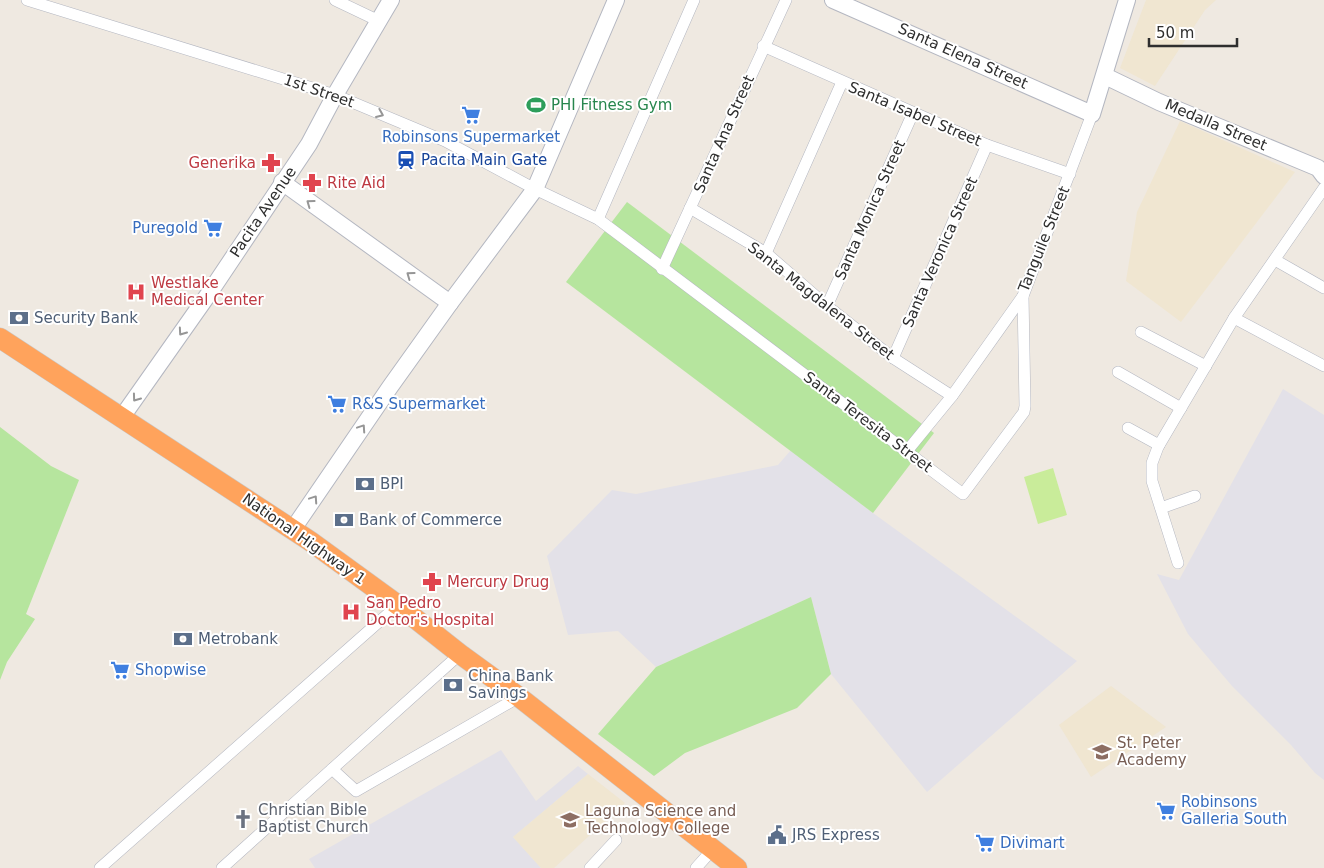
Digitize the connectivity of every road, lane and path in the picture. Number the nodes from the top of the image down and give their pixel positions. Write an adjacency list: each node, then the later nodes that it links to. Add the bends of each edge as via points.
1 (27, 0): 13 (street, 1st Street)
2 (335, 0): 9 (street)
3 (391, 0): 9 (main road, Pacita Avenue)
4 (616, 0): 21 (main road)
5 (694, 0): 23 (street)
6 (786, 0): 10 (street, Santa Ana Street)
7 (1127, 0): 11 (main road, Tanguile Street)
8 (842, 2): 15 (main road, Santa Elena Street)
9 (379, 20): 13 (main road, Pacita Avenue)
10 (764, 46): 12 (street, Santa Isabel Street); 22 (street, Santa Ana Street)
11 (1105, 76): 15 (main road, Tanguile Street); 18 (main road, Medalla Street, via 1318,168)
12 (842, 82): 14 (street, Santa Isabel Street); 24 (street)
13 (335, 95): 19 (main road, Pacita Avenue); 21 (street, 1st Street, one-way to 21, via 445,141)
14 (912, 113): 16 (street, Santa Isabel Street); 30 (street, Santa Monica Street)
15 (1092, 114): 17 (street, Tanguile Street)
16 (987, 145): 17 (street, Santa Isabel Street); 34 (street, Santa Veronica Street)
17 (1070, 174): 28 (street, Tanguile Street)
18 (1324, 176)
19 (282, 182): 29 (main road, one-way to 19); 40 (main road, Pacita Avenue, one-way to 40)
20 (1324, 188): 25 (street)
21 (535, 189): 23 (street, 1st Street); 29 (main road)
22 (690, 208): 24 (street, Santa Magdalena Street); 26 (street, Santa Ana Street)
23 (598, 219): 26 (street, Santa Teresita Street)
24 (766, 253): 30 (street, Santa Magdalena Street)
25 (1275, 260): 27 (street); 31 (street)
26 (662, 269): 43 (street, Santa Teresita Street)
27 (1324, 288)
28 (1023, 296): 38 (street, Tanguile Street); 43 (street, Santa Teresita Street, via 1024,412 964,494)
29 (450, 303): 46 (main road, one-way to 29)
30 (827, 306): 34 (street, Santa Magdalena Street)
31 (1234, 318): 35 (street); 36 (street)
32 (1141, 332): 35 (street)
33 (0, 338): 40 (highway, National Highway 1)
34 (893, 358): 38 (street, Santa Magdalena Street)
35 (1206, 366): 39 (street)
36 (1324, 366)
37 (1118, 372): 39 (street)
38 (952, 396): 43 (street, Tanguile Street)
39 (1181, 408): 42 (street)
40 (122, 417): 46 (highway, National Highway 1)
41 (1128, 428): 42 (street)
42 (1159, 445): 45 (street, via 1152,463 1152,481)
43 (907, 451)
44 (1194, 496): 45 (street)
45 (1160, 508): 47 (street)
46 (293, 529): 48 (highway, National Highway 1)
47 (1178, 563)
48 (398, 605): 49 (highway, National Highway 1); 54 (street)
49 (460, 654): 50 (highway, National Highway 1); 51 (street)
50 (519, 697): 51 (street, via 356,791); 53 (highway, National Highway 1)
51 (332, 769): 55 (street)
52 (616, 840): 56 (street)
53 (713, 850): 57 (street); 58 (highway, National Highway 1)
54 (100, 868)
55 (222, 868)
56 (590, 868)
57 (696, 868)
58 (737, 868)

